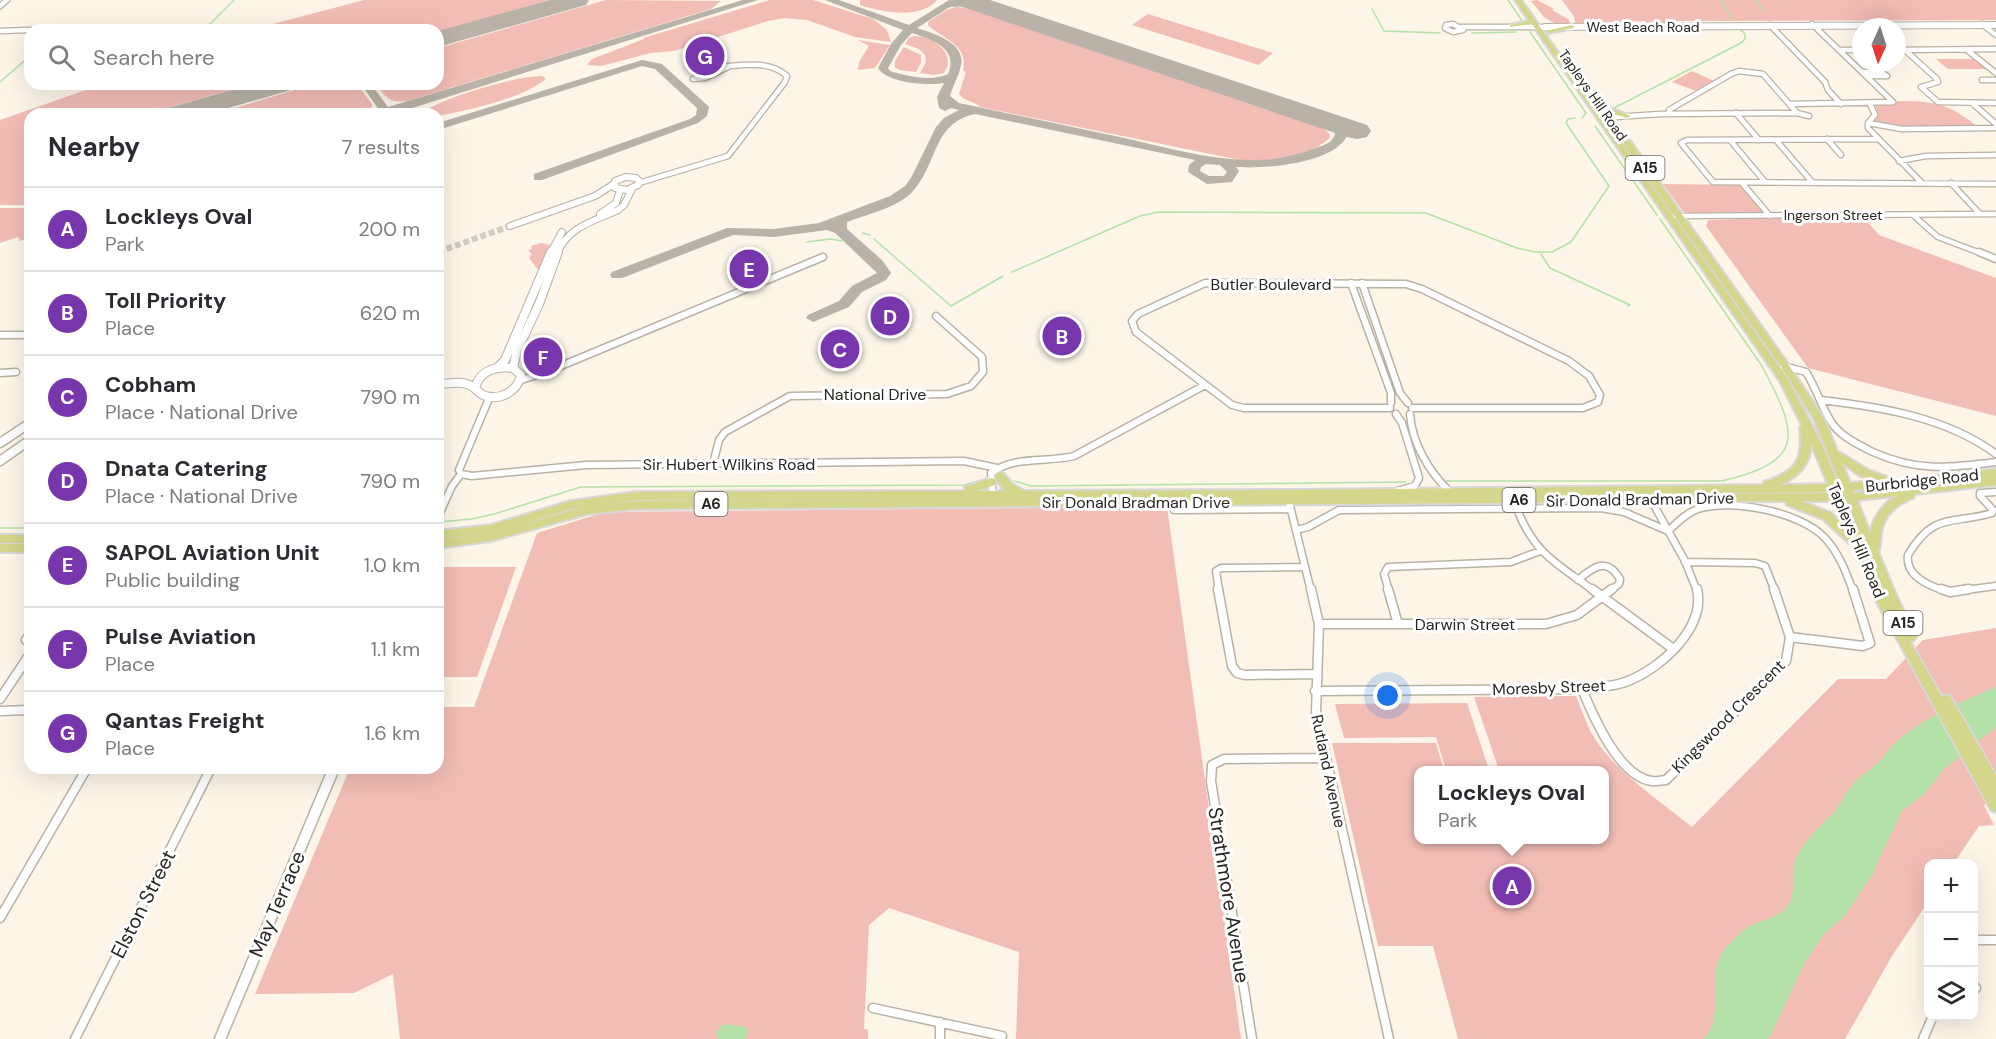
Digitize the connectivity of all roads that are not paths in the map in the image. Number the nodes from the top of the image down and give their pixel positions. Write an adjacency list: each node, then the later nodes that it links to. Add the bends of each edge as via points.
1 (7, 0): 4 (street)
2 (1518, 0): 9 (main road, Tapleys Hill Road / A15)
3 (1526, 0): 9 (main road, Tapleys Hill Road / A15)
4 (0, 6)
5 (1982, 24): 6 (street, West Beach Road); 7 (street, West Beach Road); 15 (street)
6 (1996, 24)
7 (1813, 25): 10 (street, West Beach Road); 16 (street)
8 (1512, 26): 9 (main road); 9 (street, via 1462,29)
9 (1538, 26): 11 (main road); 12 (main road); 31 (main road, Tapleys Hill Road / A15); 37 (main road, Tapleys Hill Road / A15)
10 (1771, 26): 12 (street, West Beach Road); 29 (street)
11 (1558, 27): 12 (street, West Beach Road)
12 (1572, 27)
13 (24, 30): 14 (street)
14 (0, 31)
15 (1996, 35)
16 (1839, 50): 17 (street); 30 (street, via 1893,102)
17 (1852, 50)
18 (1906, 50): 19 (street)
19 (1967, 50): 20 (street); 23 (street)
20 (1996, 50)
21 (1906, 51): 26 (street, via 1937,79 1938,82 1921,87 1936,101)
22 (730, 66): 22 (street, via 705,78 693,79 702,72); 49 (street, via 783,70 786,80 727,154)
23 (1996, 73)
24 (1982, 80): 25 (street)
25 (1996, 80)
26 (1972, 103): 27 (street); 39 (street)
27 (1996, 103)
28 (1791, 104): 29 (street); 33 (street); 34 (street, via 1763,74 1731,74 1669,110)
29 (1841, 104): 30 (street)
30 (1870, 104): 38 (street, via 1875,115)
31 (1602, 108): 36 (main road); 37 (main road, Tapleys Hill Road / A15)
32 (1736, 113): 33 (street); 34 (street); 43 (street)
33 (1797, 113): 35 (street)
34 (1670, 114): 36 (street)
35 (1809, 116)
36 (1626, 117): 37 (street); 40 (main road, via 1618,122)
37 (1607, 118): 40 (main road, Tapleys Hill Road / A15); 63 (main road, Tapleys Hill Road / A15)
38 (1868, 123): 39 (street, via 1902,129); 41 (street)
39 (1996, 126)
40 (1617, 129): 63 (main road, Tapleys Hill Road / A15)
41 (1879, 139): 45 (street); 48 (street)
42 (1730, 140): 43 (street); 50 (street); 53 (street, via 1682,141 1713,182)
43 (1759, 140): 44 (street)
44 (1776, 140): 45 (street); 51 (street)
45 (1827, 140): 46 (street)
46 (1841, 155)
47 (1996, 155): 48 (street, via 1926,156)
48 (1899, 161): 52 (street)
49 (638, 181): 55 (street, via 622,178); 57 (street)
50 (1765, 182): 51 (street); 53 (street)
51 (1812, 182): 52 (street)
52 (1921, 182): 54 (street)
53 (1742, 183): 62 (street)
54 (1951, 183): 56 (street); 59 (street)
55 (614, 184): 58 (street); 64 (main road, via 595,196)
56 (1996, 184)
57 (632, 189): 58 (street); 75 (street, via 620,209 575,229 562,241)
58 (620, 190): 74 (street, via 619,199 610,208 558,236 505,360)
59 (1980, 214): 60 (street, Ingerson Street); 61 (street, Ingerson Street)
60 (1996, 214)
61 (1913, 215): 62 (street, Ingerson Street); 66 (street, via 1938,237)
62 (1770, 216): 63 (street, Ingerson Street)
63 (1675, 217): 72 (main road, Tapleys Hill Road / A15); 73 (main road, Tapleys Hill Road / A15)
64 (510, 226)
65 (823, 257): 79 (street)
66 (1996, 259)
67 (1351, 284): 68 (street, Butler Boulevard); 82 (street, Butler Boulevard, via 1197,285 1134,317 1132,327 1136,332); 86 (street, via 1391,393)
68 (1362, 284): 87 (street, via 1400,393); 87 (street, Butler Boulevard, via 1414,285 1580,368 1600,395 1598,402 1583,408)
69 (936, 316): 100 (street, National Drive, via 982,357 984,369 975,384 946,394 790,396 725,432)
70 (0, 335): 71 (street)
71 (24, 335)
72 (1773, 366): 73 (street, Tapleys Hill Road); 90 (main road, Tapleys Hill Road / A15)
73 (1785, 366): 85 (street, Tapleys Hill Road, via 1806,372); 96 (main road, Tapleys Hill Road / A15)
74 (496, 368): 75 (street); 78 (street)
75 (513, 368): 79 (street, via 520,373)
76 (16, 372): 77 (street)
77 (0, 373)
78 (481, 375): 80 (street); 83 (street)
79 (521, 380): 84 (street, via 510,392)
80 (444, 381)
81 (444, 382): 83 (street)
82 (1205, 385): 86 (street, Butler Boulevard, via 1227,402 1244,408); 104 (street, via 1074,456 1012,460)
83 (476, 388): 84 (street, via 480,394)
84 (490, 396): 103 (street, via 459,470)
85 (1821, 400): 89 (street, Tapleys Hill Road); 97 (street, via 1881,409 1962,431)
86 (1390, 406): 87 (street, Butler Boulevard, via 1399,400); 88 (street)
87 (1410, 408): 88 (street); 112 (street, via 1411,423 1425,461)
88 (1396, 414): 115 (street, via 1405,431 1419,482)
89 (1827, 414): 101 (street, Burbridge Road, via 1841,433 1895,462 1926,469)
90 (1804, 416): 108 (main road, via 1808,447 1798,469 1783,480); 116 (main road, Tapleys Hill Road / A15)
91 (24, 426): 93 (main road)
92 (24, 436): 94 (main road)
93 (4, 437): 94 (main road)
94 (0, 443)
95 (24, 444): 98 (main road)
96 (1833, 452): 107 (main road, via 1864,473); 113 (main road, Tapleys Hill Road / A15)
97 (1996, 454)
98 (0, 461)
99 (1996, 462): 101 (street, Burbridge Road)
100 (713, 464): 103 (street, Sir Hubert Wilkins Road, via 586,465); 104 (street, Sir Hubert Wilkins Road, via 964,461)
101 (1953, 467): 105 (main road)
102 (1996, 472): 105 (main road, Burbridge Road / A6)
103 (461, 474): 124 (street)
104 (996, 475): 117 (main road, via 1008,487); 120 (main road, via 967,490 932,490); 121 (street)
105 (1962, 477): 107 (main road, Burbridge Road / A6)
106 (1996, 481): 109 (main road, Burbridge Road / A6)
107 (1905, 483): 113 (main road, Burbridge Road / A6)
108 (1750, 489): 111 (main road, Sir Donald Bradman Drive / A6); 116 (main road, Sir Donald Bradman Drive / A6)
109 (1926, 489): 113 (main road, Burbridge Road / A6); 138 (main road, via 1899,499 1884,510 1875,532)
110 (1635, 490): 111 (main road, Sir Donald Bradman Drive / A6); 112 (main road, Sir Donald Bradman Drive / A6); 122 (main road)
111 (1665, 490): 122 (main road)
112 (1450, 492): 115 (main road, Sir Donald Bradman Drive / A6)
113 (1850, 492): 116 (main road, A6); 138 (main road, Tapleys Hill Road / A15)
114 (1996, 492): 142 (street, via 1980,493 1992,513 1945,520 1932,526 1907,560 1919,577 1943,590)
115 (1386, 493): 119 (main road, Sir Donald Bradman Drive / A6)
116 (1837, 493): 123 (main road, Sir Donald Bradman Drive / A6); 134 (main road, Tapleys Hill Road / A15)
117 (1027, 494): 118 (main road, Sir Donald Bradman Drive / A6); 121 (main road, Sir Donald Bradman Drive / A6)
118 (1277, 494): 119 (main road, Sir Donald Bradman Drive / A6); 125 (main road)
119 (1302, 494): 125 (main road)
120 (918, 495): 121 (main road, Sir Donald Bradman Drive / A6); 132 (main road, Sir Donald Bradman Drive / A6, via 620,498 571,506)
121 (995, 497): 125 (main road, Sir Donald Bradman Drive / A6); 133 (main road, Sir Donald Bradman Drive / A6, via 618,506 458,542)
122 (1650, 498): 123 (main road, Sir Donald Bradman Drive / A6); 125 (main road, Sir Donald Bradman Drive / A6); 129 (street, Moresby Street)
123 (1773, 498): 134 (main road, via 1820,512)
124 (444, 504)
125 (1289, 505): 127 (street, Sir Donald Bradman Drive); 128 (street, Rutland Avenue)
126 (1517, 509): 128 (street, Sir Donald Bradman Drive, via 1339,510 1322,517 1310,529); 129 (street, Sir Donald Bradman Drive, via 1612,509); 137 (street, via 1526,532)
127 (1174, 510)
128 (1296, 531): 140 (street, Rutland Avenue)
129 (1668, 531): 139 (street, Moresby Street); 146 (street, via 1701,508 1758,508 1789,515 1820,534 1841,564 1870,643 1863,646)
130 (0, 539): 131 (main road)
131 (24, 539)
132 (444, 539)
133 (444, 541)
134 (1859, 547): 150 (main road, Tapleys Hill Road / A15, via 1883,603)
135 (0, 548): 136 (main road)
136 (24, 548)
137 (1540, 551): 141 (street); 145 (street, via 1511,562 1388,567 1384,574)
138 (1875, 559): 150 (main road, Tapleys Hill Road / A15)
139 (1685, 562): 146 (street, Kingswood Crescent, via 1765,566); 147 (street, Moresby Street, via 1700,598 1698,615 1690,631)
140 (1305, 567): 144 (street, Rutland Avenue); 149 (street, via 1221,568 1216,577 1232,666 1237,673)
141 (1578, 580): 143 (street); 143 (street, Darwin Street, via 1592,567 1613,570 1620,582)
142 (1996, 586)
143 (1603, 597): 145 (street, Darwin Street, via 1582,614 1546,624); 147 (street)
144 (1319, 624): 145 (street, Darwin Street); 149 (street, Rutland Avenue)
145 (1398, 624)
146 (1791, 637): 151 (street, Kingswood Crescent, via 1786,661 1666,780 1658,783 1647,781 1612,750)
147 (1672, 648): 151 (street, Moresby Street, via 1645,673 1629,681)
148 (24, 663): 153 (street)
149 (1316, 674): 152 (street, Rutland Avenue)
150 (1934, 686): 158 (main road, Tapleys Hill Road / A15)
151 (1582, 689): 152 (street, Moresby Street)
152 (1315, 691): 157 (street, Rutland Avenue)
153 (0, 699)
154 (24, 710): 155 (street)
155 (3, 711): 156 (street)
156 (0, 719)
157 (1325, 758): 174 (street, Strathmore Avenue, via 1224,759 1212,765 1210,772); 175 (street, Rutland Avenue)
158 (1981, 770): 162 (main road, Tapleys Hill Road / A15); 163 (main road, Tapleys Hill Road / A15)
159 (84, 774): 164 (street)
160 (208, 774): 171 (street, Elston Street)
161 (331, 774): 172 (street, May Terrace)
162 (1996, 788)
163 (1996, 806)
164 (0, 918)
165 (1978, 940): 166 (street)
166 (1996, 940)
167 (873, 1008): 169 (street)
168 (1931, 1021): 176 (street)
169 (940, 1022): 170 (street); 173 (street)
170 (1002, 1036)
171 (75, 1039)
172 (220, 1039)
173 (940, 1039)
174 (1252, 1039)
175 (1389, 1039)
176 (1923, 1039)

